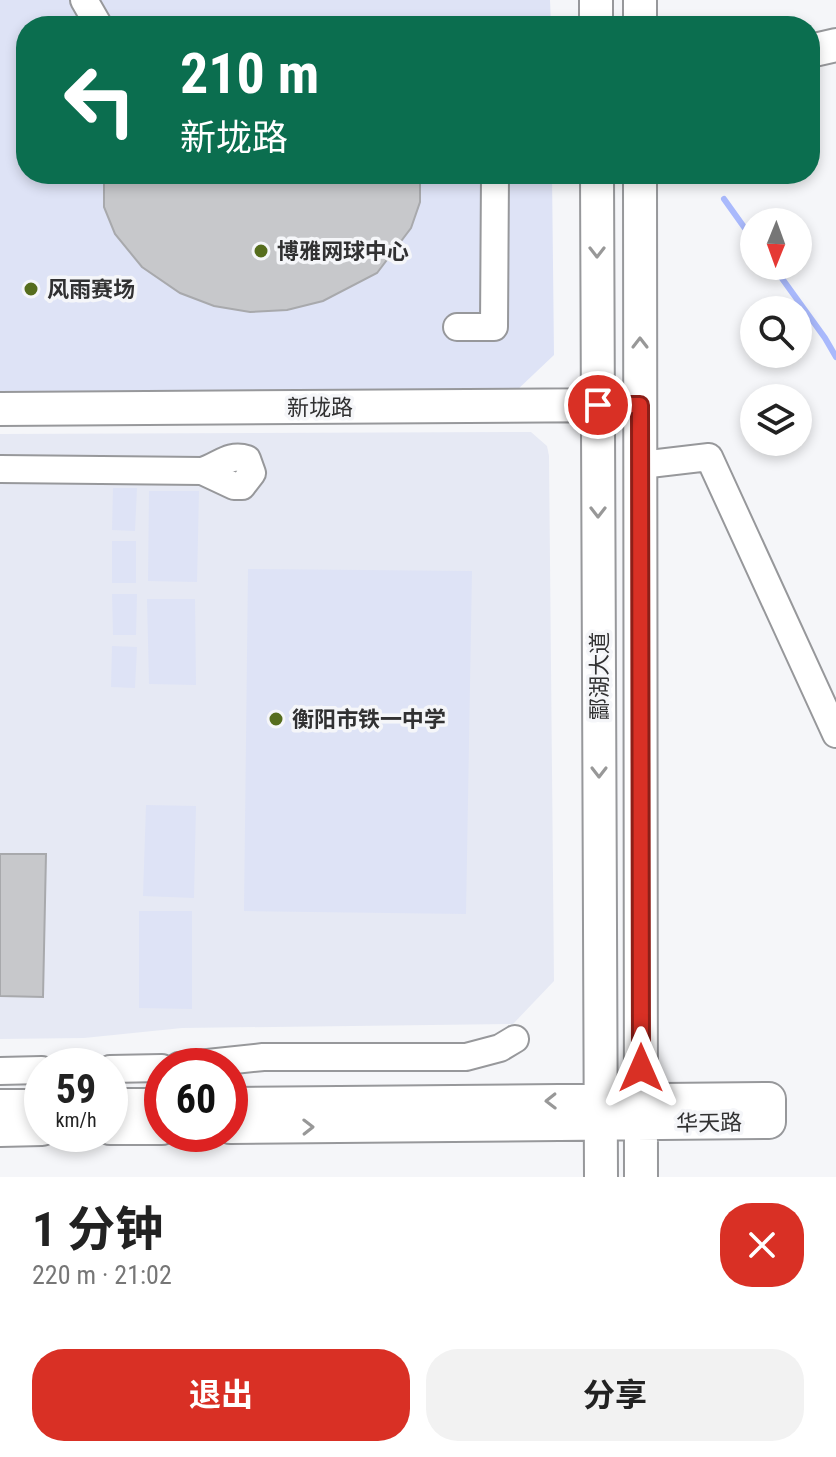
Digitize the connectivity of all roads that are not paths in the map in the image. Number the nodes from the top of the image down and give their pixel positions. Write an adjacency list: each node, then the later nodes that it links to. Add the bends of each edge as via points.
1 (495, 184): 4 (street, via 494,327)
2 (597, 184): 5 (main road, 酃湖大道, one-way to 5)
3 (640, 184): 6 (main road, 酃湖大道, one-way to 3)
4 (457, 327)
5 (598, 405): 6 (main road, 新垅路); 7 (main road, 新垅路); 19 (main road, 酃湖大道, one-way to 19)
6 (640, 405): 8 (main road, 酃湖大道)
7 (0, 409)
8 (641, 465): 11 (street, via 709,457); 20 (main road, 酃湖大道)
9 (0, 469): 10 (street)
10 (202, 471)
11 (836, 734)
12 (515, 1039): 13 (street, via 466,1057)
13 (248, 1059)
14 (24, 1070): 15 (street)
15 (0, 1071)
16 (248, 1104): 19 (main road, one-way to 16)
17 (0, 1106): 18 (main road)
18 (24, 1106)
19 (601, 1112): 20 (main road); 21 (main road, one-way to 19); 24 (main road, 酃湖大道)
20 (641, 1112): 25 (main road, 酃湖大道)
21 (248, 1126)
22 (24, 1129): 23 (main road)
23 (0, 1130)
24 (601, 1177)
25 (641, 1177)

